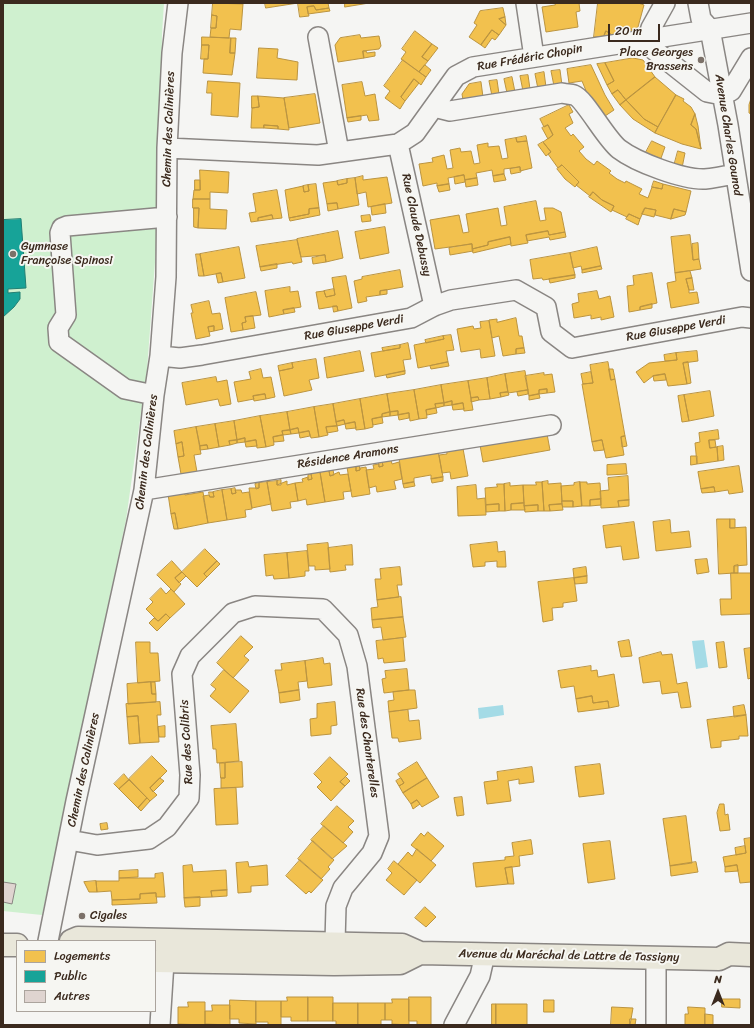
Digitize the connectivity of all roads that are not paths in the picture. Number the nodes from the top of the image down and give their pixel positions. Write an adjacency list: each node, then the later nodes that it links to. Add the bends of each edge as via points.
1 (178, 3): 14 (street, Chemin des Calinières, via 172,53)
2 (526, 3): 9 (street)
3 (665, 3): 8 (street)
4 (698, 3): 6 (street, Avenue Charles Gounod, via 701,19)
5 (751, 23): 6 (street, Rue Frédéric Chopin)
6 (710, 29): 8 (street, Rue Frédéric Chopin); 11 (street, Avenue Charles Gounod)
7 (318, 37): 15 (street)
8 (648, 38): 9 (street, Rue Frédéric Chopin); 11 (street, via 654,50 707,92)
9 (534, 57): 12 (street, Rue Frédéric Chopin, via 473,67 456,76)
10 (751, 58): 11 (street, via 731,91)
11 (722, 95): 16 (street, Avenue Charles Gounod)
12 (434, 107): 13 (street, Rue Frédéric Chopin, via 415,133); 16 (street, via 450,111 562,93 574,95 619,148 643,162 666,172 703,179)
13 (398, 144): 15 (street, Rue Frédéric Chopin); 19 (street, Rue Claude Debussy)
14 (167, 148): 15 (street, Rue Frédéric Chopin, via 318,155); 17 (street, Chemin des Calinières)
15 (339, 152)
16 (735, 174): 18 (street, Avenue Charles Gounod)
17 (167, 217): 21 (street, Chemin des Calinières, via 166,277); 22 (street, via 67,226 62,228 60,233 66,315 58,328 59,342 125,389)
18 (751, 271)
19 (434, 306): 20 (street, Rue Giuseppe Verdi, via 451,300 516,290 546,307 551,332 572,348 742,317); 21 (street, Rue Giuseppe Verdi, via 411,318 202,355 180,358)
20 (751, 318)
21 (160, 356): 22 (street, Chemin des Calinières)
22 (154, 395): 24 (street, Chemin des Calinières)
23 (551, 425): 24 (street, Résidence Aramons)
24 (144, 490): 26 (street, Chemin des Calinières)
25 (255, 606): 26 (street, Rue des Colibris, via 233,613 190,656 182,674 190,775 189,798 171,821 149,839 97,845); 30 (street, Rue des Chanterelles, via 323,609 348,635 357,666 379,836 372,853 343,888 336,906)
26 (69, 840): 28 (street, Chemin des Calinières)
27 (168, 938): 29 (main road, Avenue du Maréchal de Lattre de Tassigny); 30 (main road, Avenue du Maréchal de Lattre de Tassigny); 38 (main road)
28 (48, 940)
29 (73, 940)
30 (335, 942): 33 (main road, Avenue du Maréchal de Lattre de Tassigny, via 402,945); 39 (main road)
31 (3, 945): 32 (main road)
32 (16, 946)
33 (420, 953): 34 (main road, Avenue du Maréchal de Lattre de Tassigny); 39 (main road, Avenue du Maréchal de Lattre de Tassigny, via 400,963)
34 (485, 954): 36 (main road, Avenue du Maréchal de Lattre de Tassigny); 42 (street, via 480,976)
35 (751, 955): 37 (main road, Avenue du Maréchal de Lattre de Tassigny, via 729,954)
36 (656, 957): 37 (main road, Avenue du Maréchal de Lattre de Tassigny); 43 (street)
37 (719, 958): 40 (main road, Avenue du Maréchal de Lattre de Tassigny, via 728,964)
38 (159, 962): 39 (main road, Avenue du Maréchal de Lattre de Tassigny); 41 (street)
39 (334, 964)
40 (751, 965)
41 (160, 1025)
42 (454, 1025)
43 (656, 1025)

